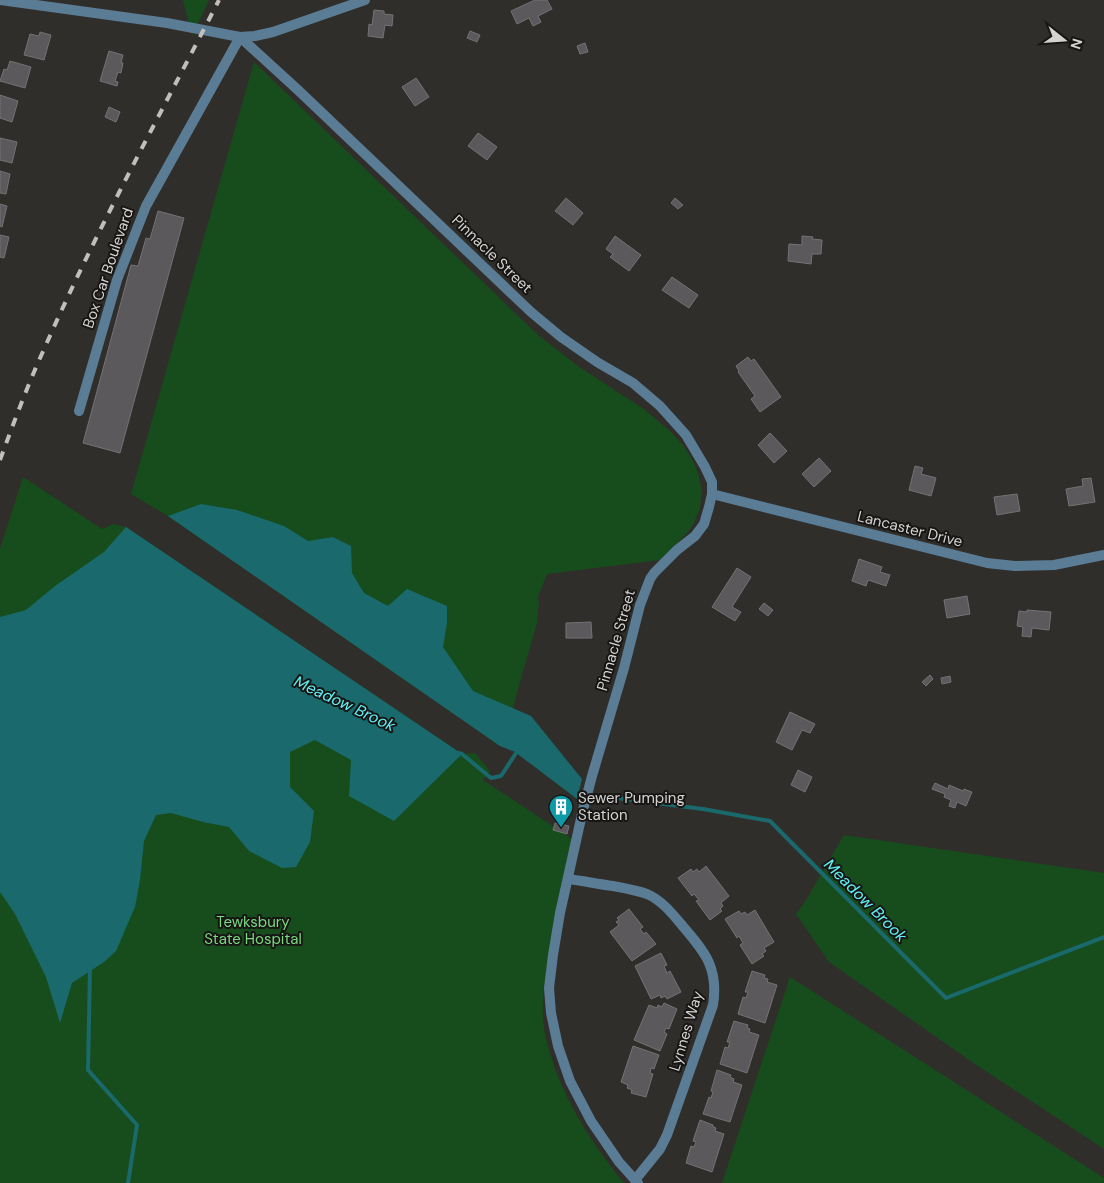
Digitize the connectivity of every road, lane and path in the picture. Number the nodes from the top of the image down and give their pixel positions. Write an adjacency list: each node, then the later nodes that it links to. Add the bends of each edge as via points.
1 (0, 0): 3 (street)
2 (365, 0): 4 (street, via 273,32)
3 (13, 1): 4 (street)
4 (240, 37): 5 (street, Box Car Boulevard, via 146,206 117,280); 6 (street, Pinnacle Street, via 531,312 561,337 633,384 660,406 686,435 705,467 712,482)
5 (79, 411)
6 (712, 494): 7 (street, Lancaster Drive, via 987,563 1054,565); 8 (street, Pinnacle Street, via 704,524 650,579 640,605 592,776)
7 (1104, 555)
8 (568, 879): 9 (street, Pinnacle Street, via 549,988 558,1046 570,1081 591,1121); 9 (street, Lynnes Way, via 631,889 654,898 673,913 698,943 713,972 713,1006 667,1134)
9 (636, 1182)

